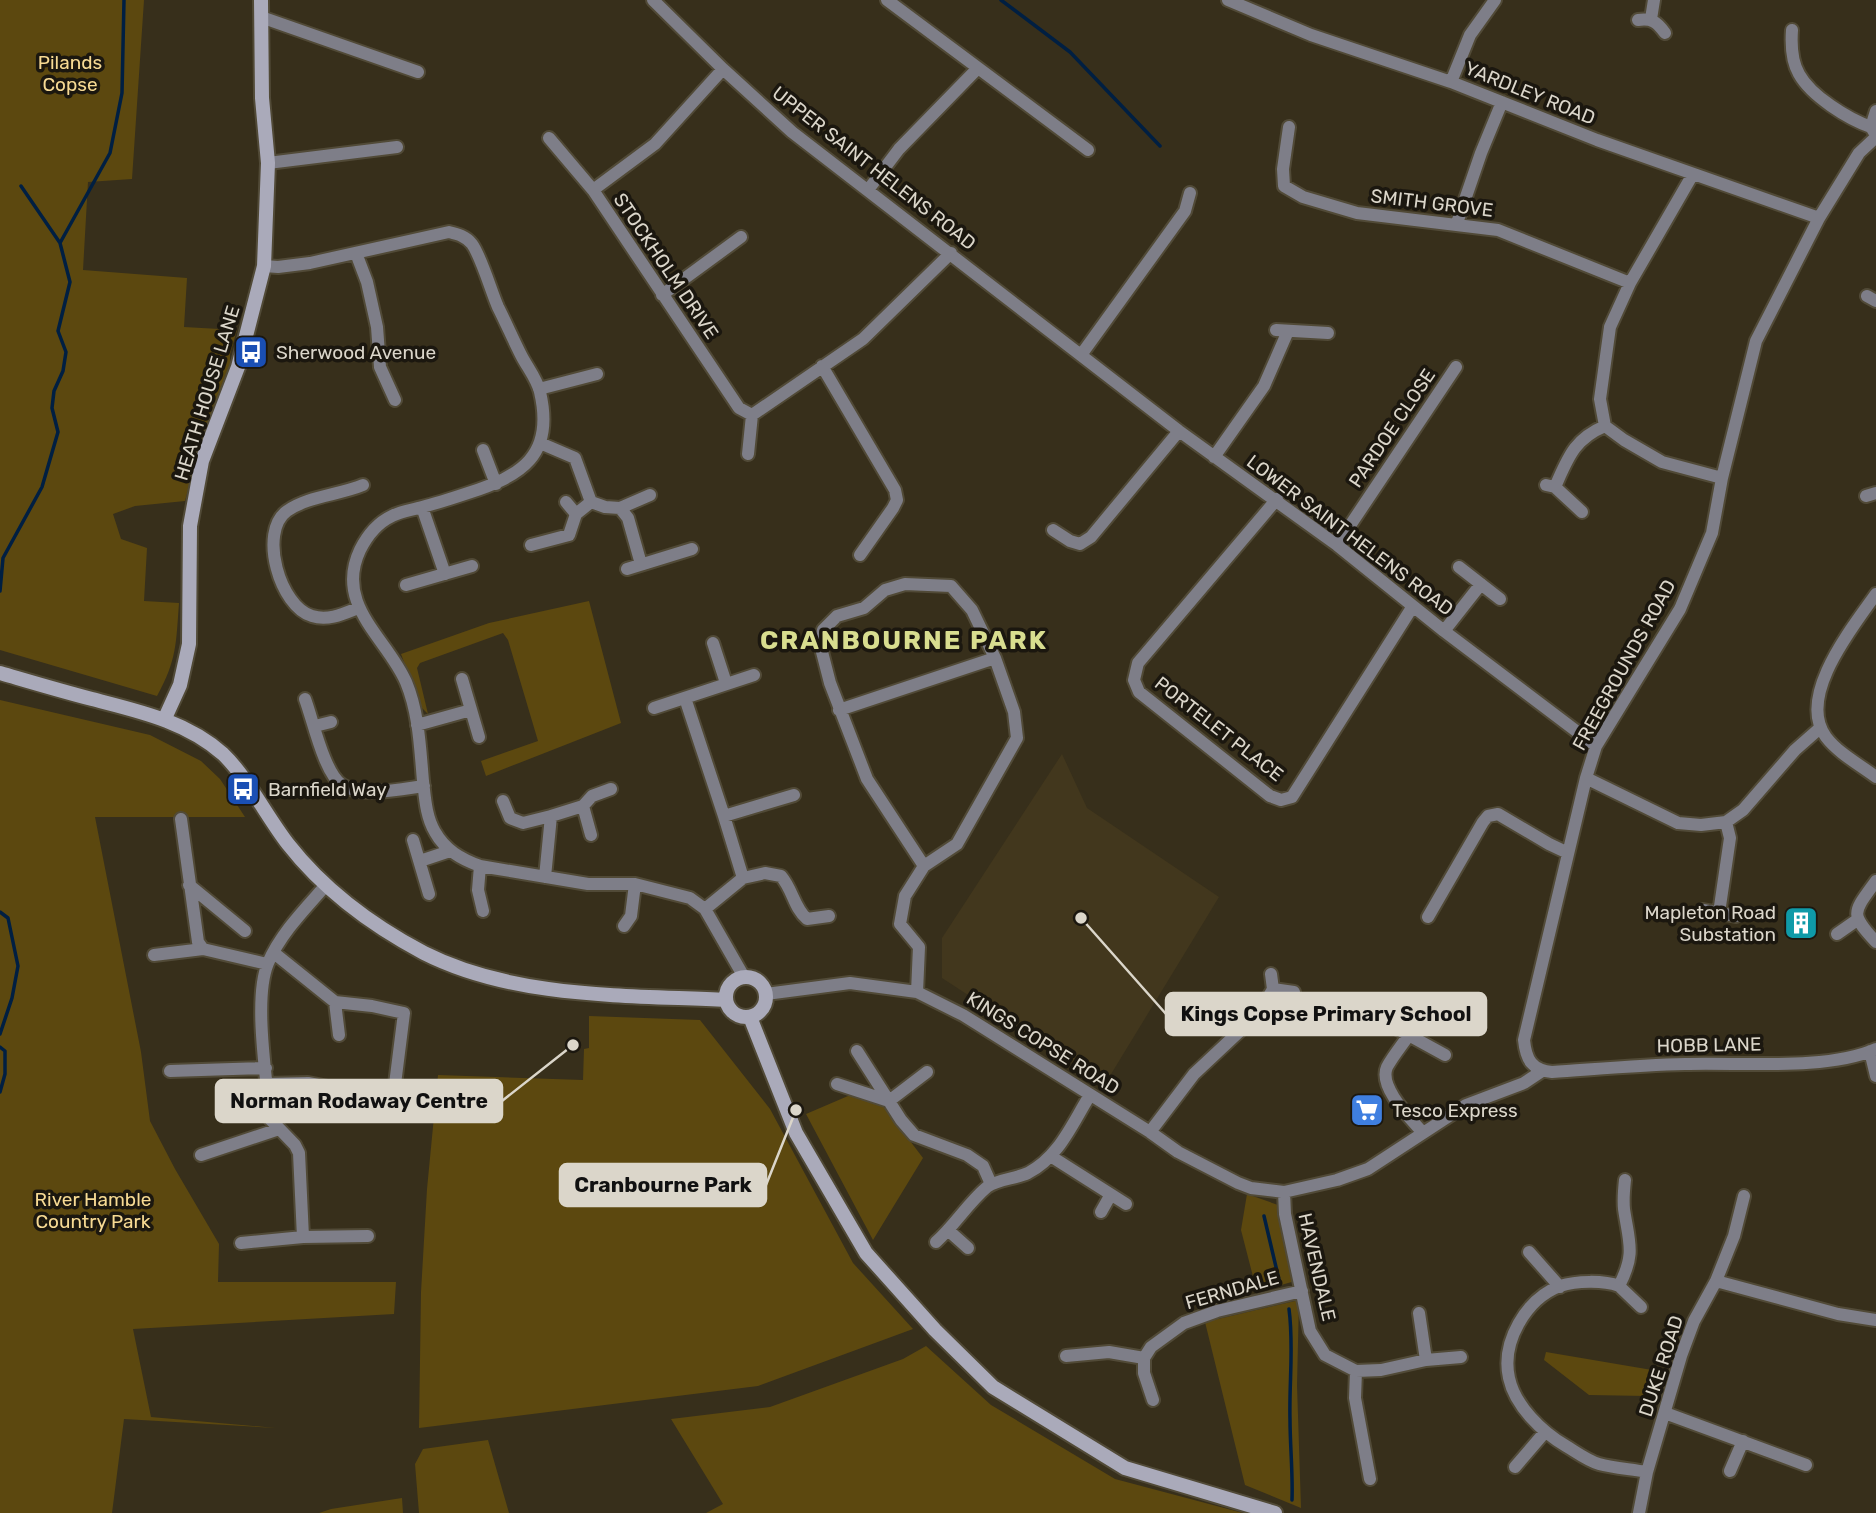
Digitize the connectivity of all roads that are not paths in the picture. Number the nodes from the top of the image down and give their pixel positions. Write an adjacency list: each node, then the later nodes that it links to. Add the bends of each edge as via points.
1 (261, 0): 7 (street, HEATH HOUSE LANE)
2 (653, 0): 11 (street, UPPER SAINT HELENS ROAD)
3 (887, 0): 10 (street)
4 (1228, 0): 13 (street, YARDLEY ROAD, via 1311,35)
5 (1495, 0): 13 (street, via 1470,35)
6 (1654, 0): 8 (street, via 1644,20 1658,23)
7 (261, 17): 12 (street); 21 (street, HEATH HOUSE LANE)
8 (1665, 33)
9 (1789, 35): 17 (street, via 1800,75 1812,90)
10 (978, 68): 20 (street); 24 (street, via 899,149)
11 (723, 69): 23 (street, STOCKHOLM DRIVE, via 655,144); 24 (street, UPPER SAINT HELENS ROAD, via 792,132)
12 (418, 72)
13 (1451, 82): 14 (street, YARDLEY ROAD)
14 (1502, 102): 22 (street, YARDLEY ROAD); 27 (street)
15 (1876, 111): 17 (street, FREEGROUNDS ROAD)
16 (1289, 127): 27 (street, SMITH GROVE, via 1284,186 1303,197 1357,213)
17 (1874, 133): 26 (street, FREEGROUNDS ROAD)
18 (549, 138): 23 (street, STOCKHOLM DRIVE)
19 (397, 147): 21 (street)
20 (1088, 150)
21 (268, 163): 31 (street, HEATH HOUSE LANE)
22 (1693, 174): 26 (street, YARDLEY ROAD); 32 (street)
23 (593, 190): 33 (street, STOCKHOLM DRIVE)
24 (868, 190): 30 (street, UPPER SAINT HELENS ROAD)
25 (1190, 193): 35 (street, via 1185,211)
26 (1819, 218): 48 (street, FREEGROUNDS ROAD, via 1756,341)
27 (1457, 223): 32 (street, SMITH GROVE, via 1498,230)
28 (742, 235): 33 (street)
29 (356, 253): 31 (street); 39 (street, via 449,232 462,236 472,244); 40 (street, via 377,327 380,367)
30 (951, 253): 35 (street, UPPER SAINT HELENS ROAD); 36 (street, via 863,339)
31 (264, 266): 87 (street, HEATH HOUSE LANE, via 238,367 202,461 190,526 189,643 180,685)
32 (1630, 283): 42 (street, via 1610,327 1600,399)
33 (662, 295): 41 (street, STOCKHOLM DRIVE, via 739,408)
34 (1328, 333): 47 (street, via 1282,331 1264,386)
35 (1081, 355): 43 (street, LOWER SAINT HELENS ROAD)
36 (822, 366): 41 (street); 63 (street, via 897,500)
37 (1455, 367): 61 (street, PARDOE CLOSE)
38 (597, 374): 39 (street)
39 (539, 389): 44 (street)
40 (394, 400)
41 (752, 415): 46 (street)
42 (1605, 426): 48 (street, via 1662,462); 57 (street, via 1588,433 1551,486)
43 (1179, 431): 47 (street, LOWER SAINT HELENS ROAD); 59 (street, via 1091,537 1080,544)
44 (540, 443): 49 (street, via 525,467); 54 (street, via 575,458)
45 (483, 450): 49 (street)
46 (748, 454)
47 (1214, 457): 52 (street, LOWER SAINT HELENS ROAD)
48 (1722, 478): 93 (street, FREEGROUNDS ROAD, via 1712,533 1680,609)
49 (496, 484): 55 (street)
50 (363, 485): 74 (street, via 348,497 302,503 286,512 278,521 274,550 282,584 304,614 327,619)
51 (650, 495): 56 (street)
52 (1277, 499): 61 (street, LOWER SAINT HELENS ROAD); 73 (street, PORTELET PLACE, via 1138,663 1133,680 1139,692 1259,787 1281,800 1292,797)
53 (566, 502): 58 (street)
54 (591, 502): 56 (street); 58 (street)
55 (422, 507): 68 (street); 74 (street, via 391,516 369,534 353,574)
56 (620, 508): 64 (street, via 628,518)
57 (1581, 513)
58 (576, 514): 60 (street, via 569,535)
59 (1053, 530)
60 (531, 545)
61 (1338, 545): 73 (street, LOWER SAINT HELENS ROAD)
62 (692, 549): 64 (street)
63 (860, 555)
64 (641, 564): 67 (street)
65 (472, 566): 68 (street)
66 (1460, 567): 69 (street)
67 (626, 569)
68 (445, 574): 70 (street)
69 (1481, 584): 72 (street); 75 (street)
70 (406, 585)
71 (1876, 594): 91 (street, via 1826,671 1815,704)
72 (1500, 599)
73 (1413, 606): 75 (street, LOWER SAINT HELENS ROAD)
74 (358, 608): 89 (street, via 405,681)
75 (1444, 631): 93 (street, LOWER SAINT HELENS ROAD)
76 (713, 643): 81 (street)
77 (995, 658): 86 (street); 86 (street, via 972,610 951,586 905,584 885,590 864,608 837,616 823,630 821,648); 111 (street, via 1014,712 1017,738 957,844)
78 (0, 673): 87 (street)
79 (754, 676): 81 (street)
80 (462, 679): 85 (street)
81 (726, 683): 82 (street)
82 (685, 698): 84 (street); 102 (street)
83 (305, 699): 90 (street)
84 (654, 708)
85 (471, 710): 89 (street); 92 (street)
86 (839, 710): 111 (street, via 867,779)
87 (165, 718): 117 (street, via 223,755 289,846)
88 (331, 722): 90 (street)
89 (417, 725): 96 (street)
90 (315, 726): 96 (street, via 329,769 340,785 389,791)
91 (1820, 728): 94 (street, via 1827,739); 104 (street, via 1743,810)
92 (480, 737)
93 (1596, 746): 95 (street, FREEGROUNDS ROAD)
94 (1876, 777)
95 (1586, 778): 104 (street, via 1678,823); 108 (street, FREEGROUNDS ROAD)
96 (424, 786): 107 (street, via 435,832)
97 (611, 789): 100 (street, via 592,796)
98 (794, 795): 102 (street)
99 (503, 801): 101 (street, via 510,818 523,823)
100 (583, 806): 101 (street); 105 (street)
101 (551, 816): 112 (street)
102 (724, 816): 113 (street)
103 (181, 819): 116 (street)
104 (1726, 822): 123 (street, via 1730,838)
105 (592, 835)
106 (413, 840): 109 (street)
107 (450, 851): 109 (street); 110 (street)
108 (1568, 853): 120 (street, via 1507,817 1488,816); 151 (street, FREEGROUNDS ROAD, via 1524,1040 1528,1060)
109 (420, 861): 118 (street)
110 (480, 866): 112 (street); 122 (street, via 478,890)
111 (924, 866): 137 (street, via 905,896 900,924 919,947)
112 (545, 877): 115 (street, via 588,884)
113 (743, 878): 119 (street); 124 (street, via 765,873 781,876 807,919)
114 (1876, 881): 126 (street, via 1861,901)
115 (635, 884): 119 (street, via 690,898); 127 (street)
116 (189, 885): 128 (street); 131 (street)
117 (326, 885): 133 (street, via 290,926); 140 (street, via 366,919 426,954 481,975 567,992)
118 (429, 894)
119 (705, 909): 135 (street)
120 (1429, 910)
121 (1703, 910): 123 (street)
122 (483, 911)
123 (1719, 913): 125 (street)
124 (829, 916)
125 (1736, 916)
126 (1857, 920): 129 (street); 130 (street)
127 (630, 923)
128 (245, 931)
129 (1837, 934)
130 (1876, 942)
131 (203, 949): 132 (street); 133 (street)
132 (154, 955)
133 (270, 958): 141 (street); 149 (street, via 260,1004)
134 (1271, 974): 136 (street)
135 (744, 977): 139 (street, via 758,980); 140 (street, via 733,981)
136 (1273, 989): 138 (street); 159 (street, via 1259,1013 1194,1074)
137 (917, 992): 139 (street, KINGS COPSE ROAD, via 850,983); 156 (street, KINGS COPSE ROAD, via 963,1015)
138 (1294, 992)
139 (766, 994): 142 (street, via 759,1013)
140 (726, 1000): 142 (street, via 736,1014)
141 (335, 1002): 144 (street); 154 (street, via 404,1013 393,1100 308,1083)
142 (750, 1017): 198 (street, via 796,1133 866,1253 993,1387 1125,1468)
143 (1394, 1027): 145 (street)
144 (339, 1035)
145 (1409, 1035): 148 (street); 160 (street, via 1386,1070 1387,1082 1391,1094)
146 (1873, 1050): 151 (street, HOBB LANE, via 1841,1059 1778,1063); 153 (street)
147 (857, 1051): 157 (street)
148 (1446, 1055)
149 (266, 1068): 150 (street); 154 (street)
150 (170, 1071)
151 (1542, 1071): 160 (street, via 1524,1083 1466,1105)
152 (927, 1072): 157 (street)
153 (1876, 1076)
154 (267, 1084): 158 (street, via 270,1119)
155 (836, 1084): 157 (street)
156 (1090, 1095): 159 (street, KINGS COPSE ROAD); 162 (street)
157 (889, 1101): 164 (street, via 914,1135 967,1155 983,1166)
158 (278, 1129): 161 (street); 172 (street, via 299,1153)
159 (1150, 1132): 165 (street, KINGS COPSE ROAD, via 1238,1183)
160 (1423, 1133): 165 (street, via 1368,1169)
161 (201, 1155)
162 (1052, 1157): 164 (street, via 1015,1179); 166 (street)
163 (1625, 1180): 178 (street, via 1623,1206 1631,1238 1630,1263)
164 (991, 1184): 170 (street)
165 (1284, 1192): 180 (street, HAVENDALE)
166 (1111, 1196): 168 (street); 169 (street)
167 (1744, 1196): 177 (street, DUKE ROAD)
168 (1126, 1204)
169 (1101, 1212)
170 (949, 1231): 173 (street); 175 (street)
171 (368, 1236): 172 (street)
172 (303, 1237): 174 (street)
173 (936, 1242)
174 (241, 1243)
175 (968, 1248)
176 (1529, 1252): 179 (street)
177 (1716, 1281): 183 (street); 190 (street, DUKE ROAD, via 1694,1321)
178 (1619, 1286): 179 (street, via 1586,1282); 181 (street)
179 (1560, 1287): 191 (street, via 1515,1326 1508,1358 1509,1378 1522,1405)
180 (1302, 1291): 186 (street, FERNDALE, via 1184,1323 1151,1347); 188 (street, HAVENDALE, via 1310,1331 1325,1355)
181 (1641, 1307)
182 (1419, 1313): 187 (street)
183 (1876, 1320)
184 (1066, 1356): 186 (street, via 1081,1359 1109,1352)
185 (1461, 1357): 187 (street)
186 (1144, 1358): 189 (street, via 1144,1373)
187 (1426, 1360): 188 (street)
188 (1356, 1371): 197 (street, via 1355,1398)
189 (1153, 1395)
190 (1665, 1413): 192 (street); 196 (street, DUKE ROAD)
191 (1545, 1432): 194 (street, via 1531,1459); 196 (street, via 1596,1464)
192 (1743, 1441): 193 (street); 195 (street)
193 (1806, 1465)
194 (1515, 1467)
195 (1730, 1471)
196 (1647, 1472): 199 (street, DUKE ROAD)
197 (1370, 1479)
198 (1273, 1512)
199 (1639, 1513)

